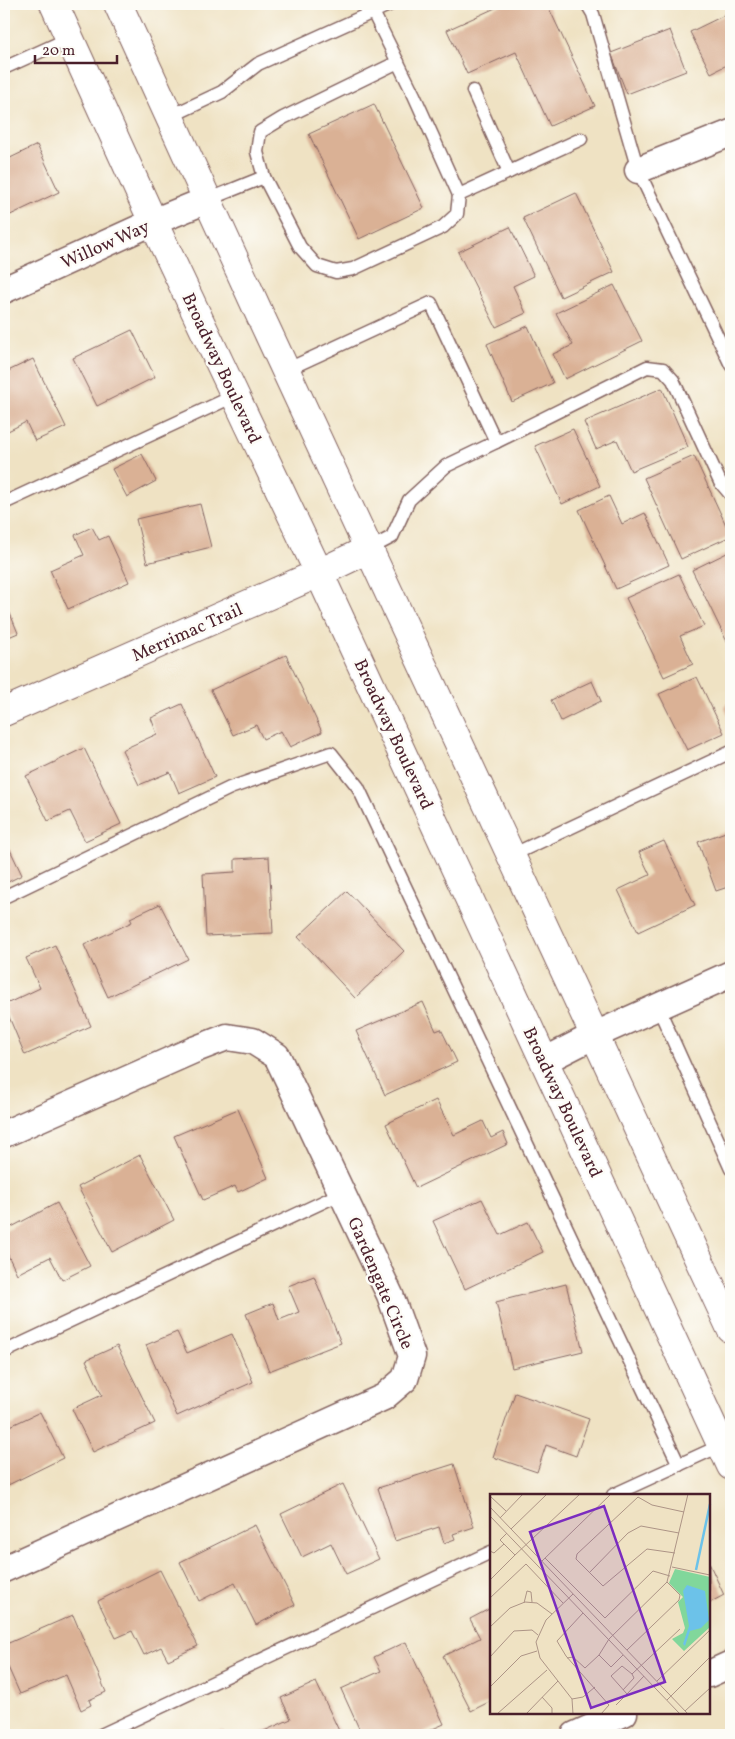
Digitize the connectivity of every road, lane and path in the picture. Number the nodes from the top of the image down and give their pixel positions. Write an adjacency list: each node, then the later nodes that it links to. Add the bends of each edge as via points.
1 (54, 4): 6 (main road, Broadway Boulevard)
2 (118, 4): 10 (main road)
3 (391, 4): 5 (lane)
4 (587, 4): 13 (lane, via 593,14)
5 (373, 12): 7 (lane); 10 (lane, via 258,64 222,92)
6 (70, 38): 8 (lane); 18 (main road, Broadway Boulevard)
7 (398, 62): 15 (lane, via 260,132 257,152); 16 (lane)
8 (4, 68)
9 (473, 91): 14 (lane)
10 (169, 117): 17 (main road)
11 (731, 133): 13 (street)
12 (581, 139): 14 (lane)
13 (638, 170): 20 (lane)
14 (509, 172): 16 (lane)
15 (264, 177): 16 (lane, via 300,247 317,266 336,272 352,269 443,227 457,214); 17 (lane)
16 (460, 195)
17 (207, 200): 18 (street, Willow Way); 21 (main road)
18 (153, 222): 19 (street, Willow Way); 22 (main road, Broadway Boulevard)
19 (4, 290)
20 (731, 365)
21 (286, 370): 23 (lane, via 431,303); 26 (main road)
22 (234, 396): 25 (lane); 27 (main road, Broadway Boulevard)
23 (496, 442): 24 (lane, via 647,367 663,369 673,380 720,482); 26 (lane, via 446,466 409,500 392,537)
24 (731, 495)
25 (4, 503)
26 (369, 549): 27 (main road, Merrimac Trail); 30 (main road)
27 (319, 573): 28 (main road, Merrimac Trail); 35 (main road, Broadway Boulevard)
28 (4, 712)
29 (731, 752): 30 (lane)
30 (512, 856): 34 (main road)
31 (4, 897): 42 (lane, via 230,788 331,753 358,787)
32 (731, 974): 33 (street)
33 (658, 1008): 34 (street); 37 (lane)
34 (595, 1035): 35 (street); 39 (main road)
35 (544, 1061): 41 (main road, Broadway Boulevard)
36 (4, 1134): 38 (street, Gardengate Circle, via 196,1049 227,1037 236,1038 253,1041 277,1056)
37 (731, 1169)
38 (342, 1193): 40 (lane); 45 (street, Gardengate Circle, via 390,1295 412,1356 405,1379 384,1398)
39 (731, 1329)
40 (4, 1352)
41 (726, 1455): 42 (lane)
42 (679, 1464): 43 (lane)
43 (615, 1494)
44 (490, 1552): 49 (lane)
45 (4, 1569)
46 (731, 1664): 47 (street)
47 (710, 1674)
48 (622, 1714): 50 (street)
49 (101, 1735)
50 (575, 1735)

